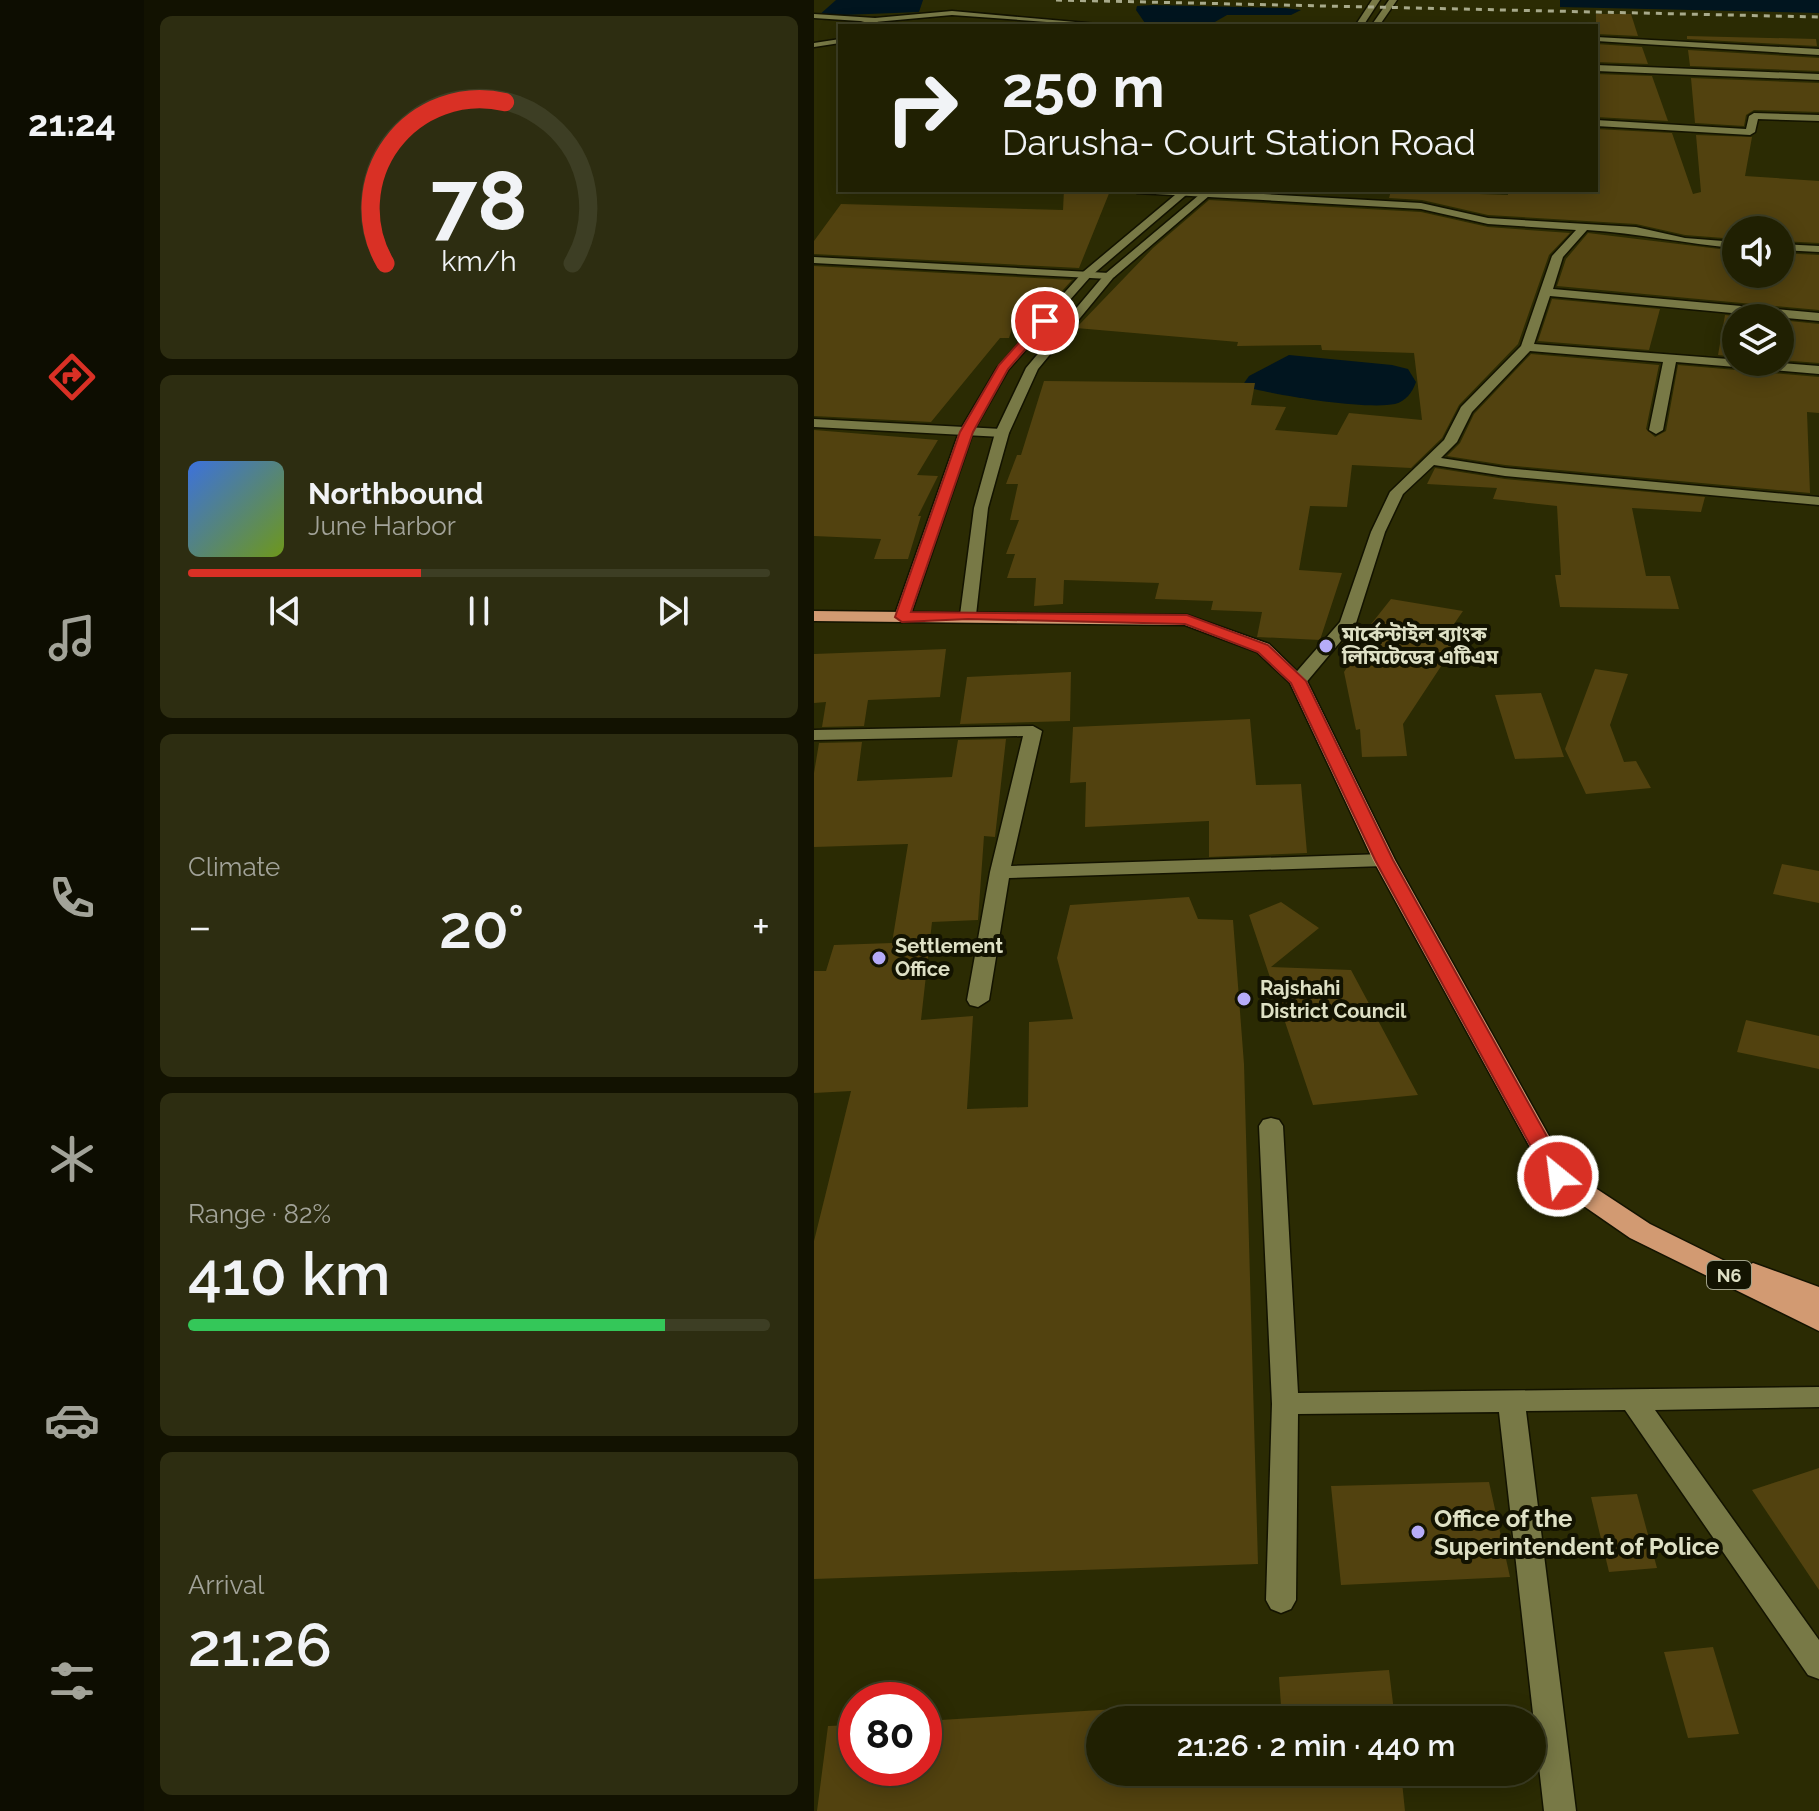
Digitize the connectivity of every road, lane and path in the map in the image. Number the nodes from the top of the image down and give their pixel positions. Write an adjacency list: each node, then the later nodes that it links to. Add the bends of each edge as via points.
1 (1376, 0): 7 (street)
2 (1393, 0): 8 (street)
3 (814, 16): 4 (street)
4 (875, 20): 5 (street); 6 (street, via 952,13)
5 (863, 24)
6 (1076, 24)
7 (1360, 24)
8 (1376, 24)
9 (1598, 39): 12 (street)
10 (838, 41): 11 (street)
11 (814, 45)
12 (1819, 52)
13 (814, 53): 14 (street)
14 (838, 53)
15 (1598, 68): 16 (street)
16 (1819, 77)
17 (1819, 118): 18 (street, via 1754,116 1750,132)
18 (1598, 123)
19 (1186, 192): 20 (street); 26 (street)
20 (1209, 192): 21 (street, via 1421,206 1488,221); 27 (street)
21 (1585, 226): 22 (street); 28 (street, via 1558,256)
22 (1722, 243)
23 (1794, 248): 24 (street)
24 (1819, 249)
25 (814, 260): 26 (street)
26 (1087, 274): 27 (street); 35 (street, via 1003,368)
27 (1109, 276): 36 (street, via 1032,368)
28 (1546, 292): 29 (street); 30 (street)
29 (1819, 317)
30 (1527, 347): 31 (street); 37 (street, via 1466,410 1450,442)
31 (1670, 360): 32 (street); 34 (street)
32 (1819, 370)
33 (814, 423): 35 (street)
34 (1656, 430)
35 (966, 432): 36 (street); 41 (street)
36 (1002, 433): 39 (street, via 981,508)
37 (1429, 460): 38 (street); 42 (street, via 1397,492 1348,623)
38 (1819, 501)
39 (968, 615): 41 (highway, N6); 42 (highway, N6, via 1187,620 1263,648)
40 (814, 616): 41 (highway, N6)
41 (902, 617)
42 (1298, 681): 44 (highway, N6)
43 (814, 735): 45 (street, via 1033,731)
44 (1384, 860): 45 (street); 48 (highway, N6, via 1558,1176)
45 (1000, 872): 46 (street)
46 (978, 1000)
47 (1271, 1126): 54 (street)
48 (1640, 1231): 49 (highway, N6); 50 (highway, N6)
49 (1819, 1298)
50 (1819, 1320)
51 (1819, 1397): 52 (street)
52 (1633, 1400): 53 (street); 56 (street)
53 (1511, 1402): 54 (street); 57 (street)
54 (1285, 1404): 55 (street)
55 (1281, 1600)
56 (1819, 1665)
57 (1560, 1811)

